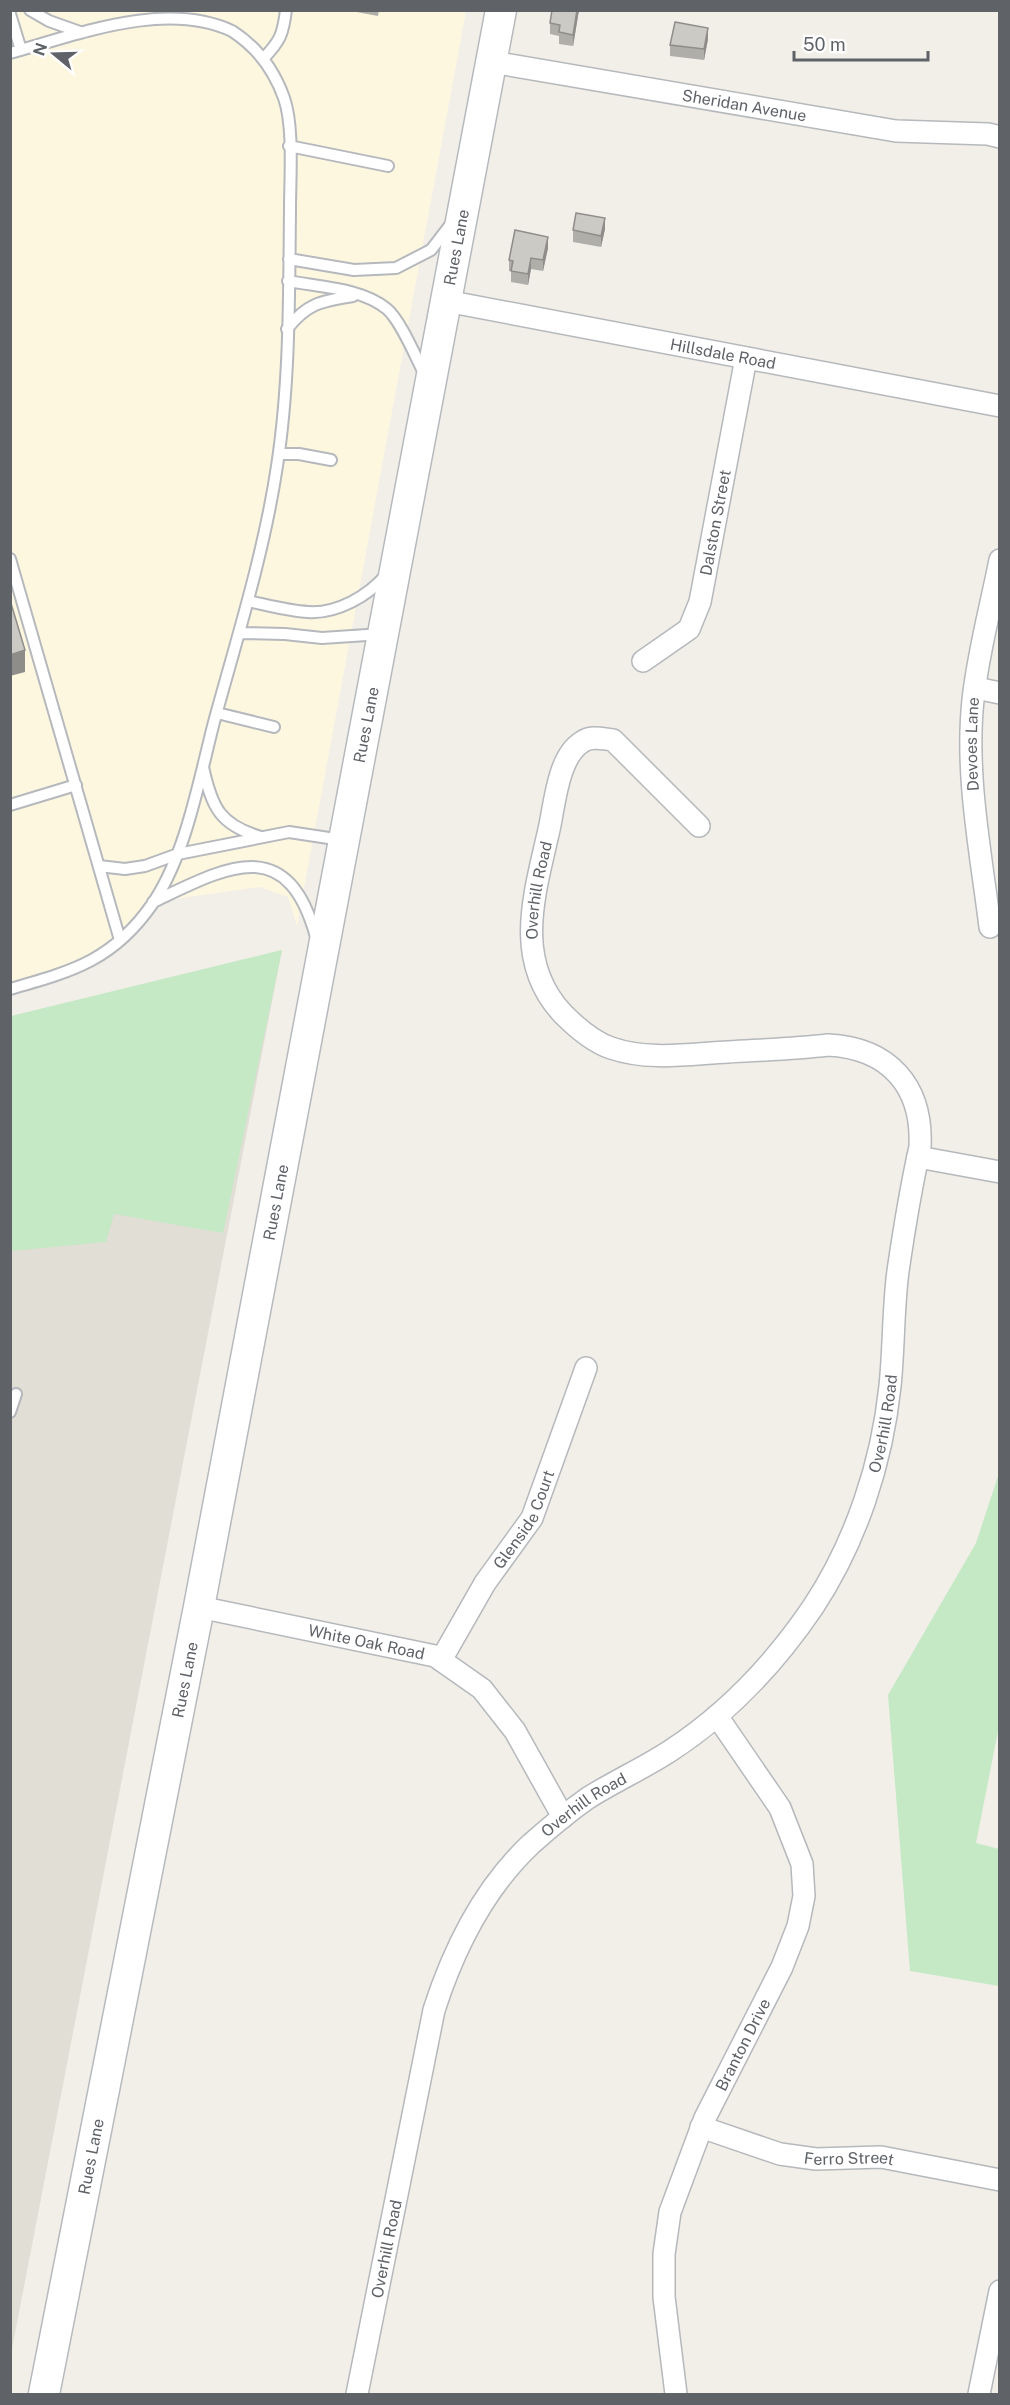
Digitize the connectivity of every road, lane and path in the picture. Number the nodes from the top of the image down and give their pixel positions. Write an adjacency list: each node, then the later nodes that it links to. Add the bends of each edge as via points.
1 (30, 10): 6 (lane)
2 (286, 10): 8 (lane, via 283,34)
3 (501, 10): 9 (main road, Rues Lane)
4 (142, 13): 6 (lane); 8 (lane, via 170,12 203,18 231,30)
5 (10, 14): 7 (lane)
6 (80, 32): 7 (lane)
7 (16, 52)
8 (263, 59): 11 (lane, via 285,101)
9 (492, 62): 10 (street, Sheridan Avenue, via 896,131); 13 (main road, Rues Lane)
10 (999, 137)
11 (289, 146): 12 (lane); 14 (lane)
12 (388, 166)
13 (464, 208): 14 (lane, via 431,250 396,268 354,270); 17 (main road, Rues Lane)
14 (289, 259): 15 (lane)
15 (288, 281): 16 (lane); 18 (lane)
16 (361, 295): 18 (lane, via 324,301 300,313); 20 (lane, via 388,310)
17 (446, 301): 19 (street, Hillsdale Road); 20 (main road, Rues Lane)
18 (287, 330): 22 (lane)
19 (746, 358): 21 (street, Hillsdale Road); 30 (street, Dalston Street, via 700,602 689,629)
20 (430, 386): 26 (main road, Rues Lane)
21 (999, 406)
22 (279, 454): 23 (lane); 27 (lane)
23 (331, 460)
24 (10, 559): 36 (lane)
25 (999, 560): 31 (street, Devoes Lane)
26 (397, 563): 27 (lane, via 377,585 343,607 310,613); 29 (main road, Rues Lane)
27 (248, 601): 28 (lane)
28 (239, 633): 29 (lane, via 322,638); 33 (lane)
29 (384, 634): 40 (main road, Rues Lane)
30 (643, 661)
31 (975, 688): 32 (street); 44 (street, Devoes Lane, via 973,782)
32 (999, 693)
33 (217, 713): 34 (lane); 35 (lane)
34 (274, 727)
35 (203, 765): 39 (lane, via 210,798 221,816 241,831); 41 (lane)
36 (76, 785): 37 (lane); 42 (lane)
37 (10, 805)
38 (699, 826): 48 (street, Overhill Road, via 612,740 582,741 570,754 560,777 532,905 530,932 542,984 556,1006 597,1041 634,1055 828,1045 864,1051 895,1071 911,1093 921,1128)
39 (264, 838): 40 (lane, via 289,832); 41 (lane)
40 (344, 840): 46 (main road, Rues Lane)
41 (178, 854): 42 (lane, via 145,866); 43 (lane)
42 (99, 866): 45 (lane)
43 (153, 902): 45 (lane); 46 (lane, via 215,872 264,867 286,878 300,897 311,918)
44 (990, 927)
45 (120, 940): 47 (lane, via 70,972)
46 (322, 958): 53 (main road, Rues Lane)
47 (10, 989)
48 (918, 1157): 49 (street); 55 (street, Overhill Road, via 898,1272 886,1413 861,1513 814,1605 750,1686)
49 (999, 1172)
50 (586, 1368): 54 (street, Glenside Court, via 532,1518 485,1583)
51 (16, 1394): 52 (lane)
52 (10, 1412)
53 (199, 1607): 54 (street, White Oak Road); 60 (main road, Rues Lane)
54 (441, 1660): 56 (street, White Oak Road, via 482,1689 515,1731)
55 (717, 1716): 56 (street, Overhill Road, via 670,1751); 57 (street, Branton Drive, via 780,1808 802,1864 804,1896 798,1926 782,1967)
56 (563, 1817): 61 (street, Overhill Road, via 504,1874 481,1905 446,1973 434,2010)
57 (701, 2127): 58 (street, Ferro Street, via 780,2154 816,2159 881,2157); 62 (street, Branton Drive, via 670,2212 664,2254 664,2297)
58 (999, 2180)
59 (999, 2290): 63 (street)
60 (44, 2394)
61 (357, 2394)
62 (676, 2394)
63 (979, 2394)

